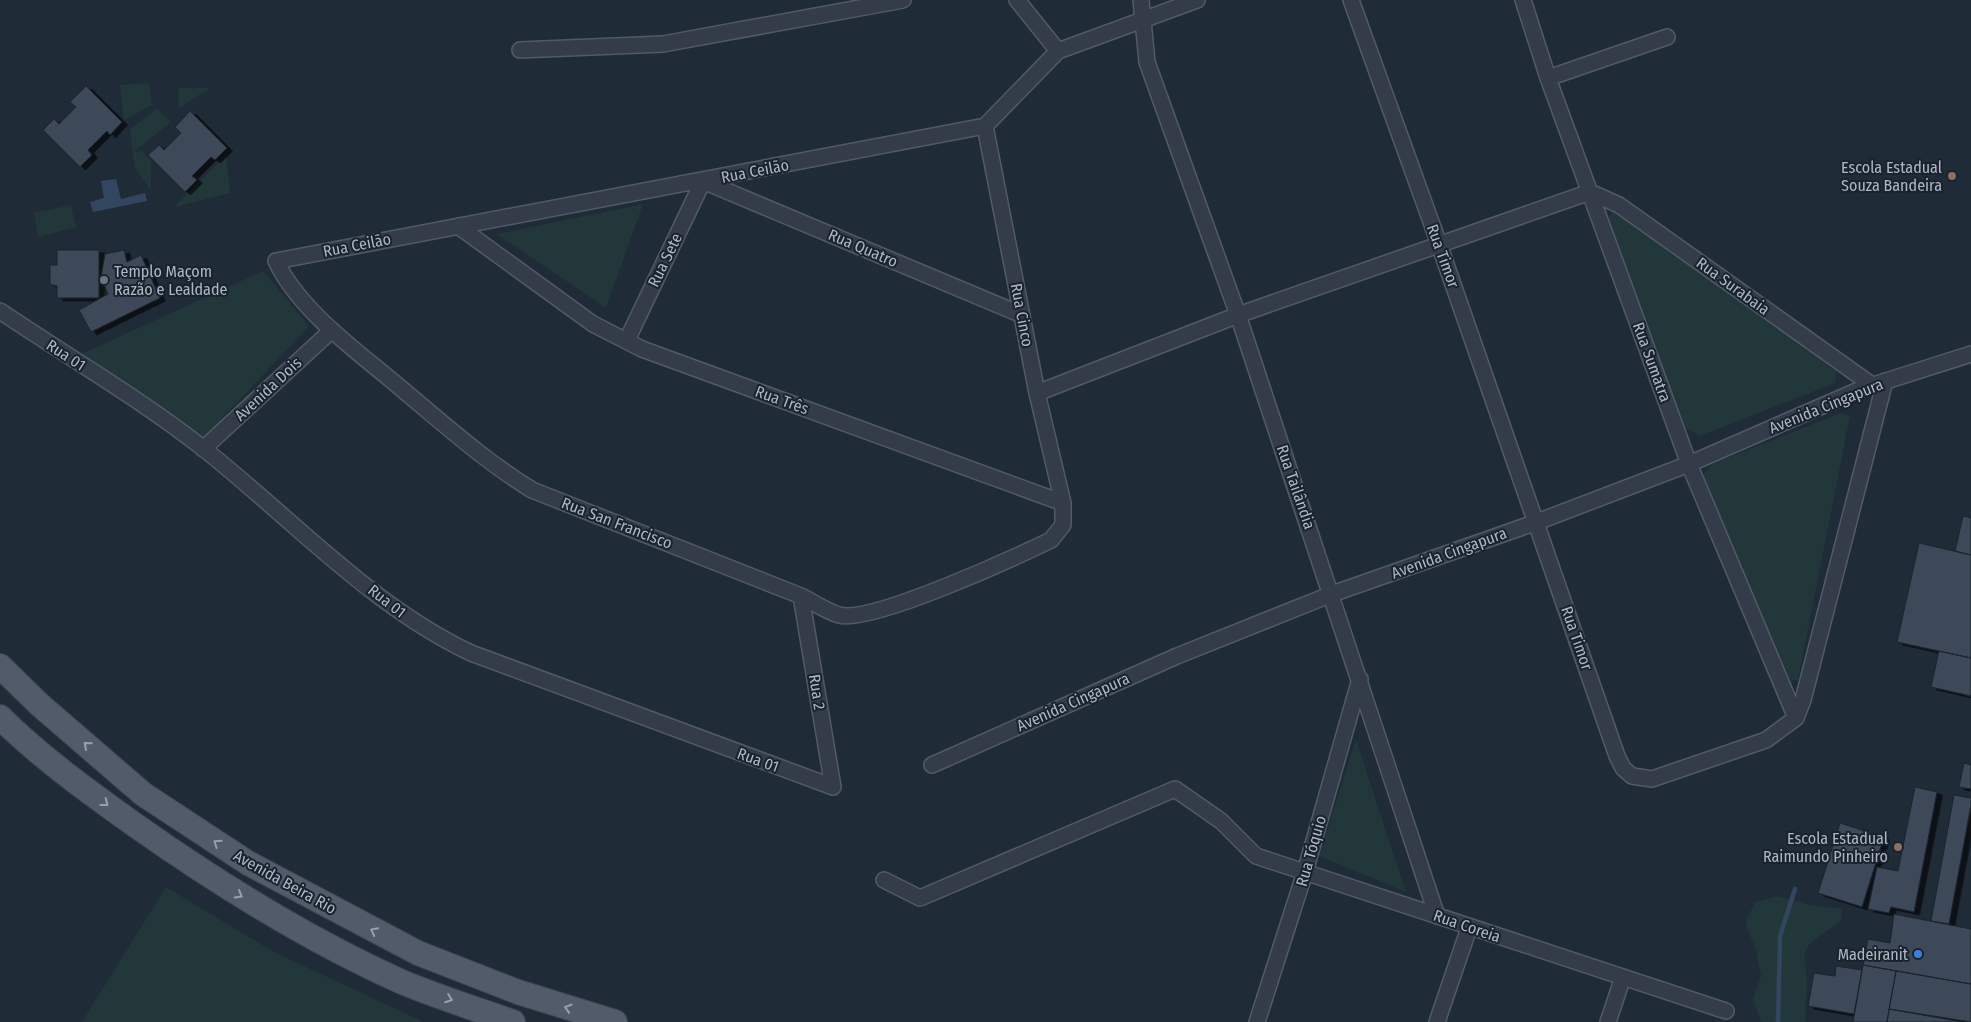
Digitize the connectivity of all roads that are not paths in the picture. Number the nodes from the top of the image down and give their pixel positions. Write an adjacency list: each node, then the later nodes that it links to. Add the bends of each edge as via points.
1 (903, 0): 9 (street, via 663,44)
2 (1016, 0): 10 (street)
3 (1141, 0): 7 (street)
4 (1197, 0): 7 (street)
5 (1351, 0): 16 (street, Rua Timor)
6 (1523, 0): 11 (street, Rua Sumatra)
7 (1142, 20): 10 (street); 20 (street, Rua Tailândia, via 1147,62)
8 (1667, 37): 11 (street)
9 (520, 50)
10 (1058, 51): 12 (street)
11 (1548, 78): 14 (street, Rua Sumatra)
12 (985, 126): 13 (street, Rua Ceilão); 19 (street, Rua Cinco)
13 (703, 181): 15 (street, Rua Ceilão); 19 (street, Rua Quatro); 22 (street, Rua Sete)
14 (1590, 192): 16 (street); 24 (street, Rua Surabaia, via 1619,205); 27 (street, Rua Sumatra)
15 (458, 226): 17 (street, Rua Ceilão); 22 (street, Rua Três, via 593,324)
16 (1439, 244): 20 (street); 29 (street, Rua Timor)
17 (276, 261): 21 (street, Rua San Francisco, via 285,280)
18 (0, 311): 26 (street, Rua 01, via 121,389)
19 (1022, 315): 25 (street, Rua Cinco)
20 (1238, 316): 25 (street); 30 (street, Rua Tailândia)
21 (332, 330): 26 (street, Avenida Dois); 31 (street, Rua San Francisco, via 498,469 532,490)
22 (627, 340): 28 (street, Rua Três, via 642,349)
23 (1971, 354): 24 (street, Avenida Cingapura)
24 (1878, 383): 27 (street, Avenida Cingapura); 35 (street, via 1803,700)
25 (1037, 393): 28 (street, Rua Cinco)
26 (203, 448): 37 (street, Rua 01, via 382,599 444,640 470,653)
27 (1689, 464): 29 (street, Avenida Cingapura); 35 (street, Rua Sumatra)
28 (1063, 503): 31 (street, Rua San Francisco, via 1063,525 1051,540 930,592 861,615 839,615)
29 (1537, 522): 30 (street, Avenida Cingapura); 35 (street, Rua Timor, via 1617,756 1632,776 1652,779 1758,743)
30 (1332, 594): 33 (street, Rua Tailândia); 36 (street, Avenida Cingapura, via 1177,656)
31 (801, 596): 37 (street, Rua 2)
32 (0, 666): 45 (main road, Avenida Beira Rio, one-way to 32, via 518,992 418,952 248,863 144,794 40,705)
33 (1360, 679): 38 (street, Rua Tóquio); 40 (street, Rua Tailândia)
34 (0, 717): 44 (main road, Avenida Beira Rio, one-way to 44, via 105,804 209,877 312,938 403,982)
35 (1796, 718)
36 (932, 765)
37 (833, 787)
38 (1305, 872): 39 (street, Rua Coreia, via 1256,856 1221,821 1176,789 920,898); 40 (street, Rua Coreia); 46 (street, Rua Tóquio)
39 (884, 880)
40 (1437, 916): 41 (street, Rua Coreia)
41 (1469, 928): 42 (street, Rua Coreia); 47 (street)
42 (1623, 977): 43 (street, Rua Coreia); 48 (street)
43 (1726, 1011)
44 (512, 1022)
45 (615, 1022)
46 (1257, 1022)
47 (1437, 1022)
48 (1608, 1022)

